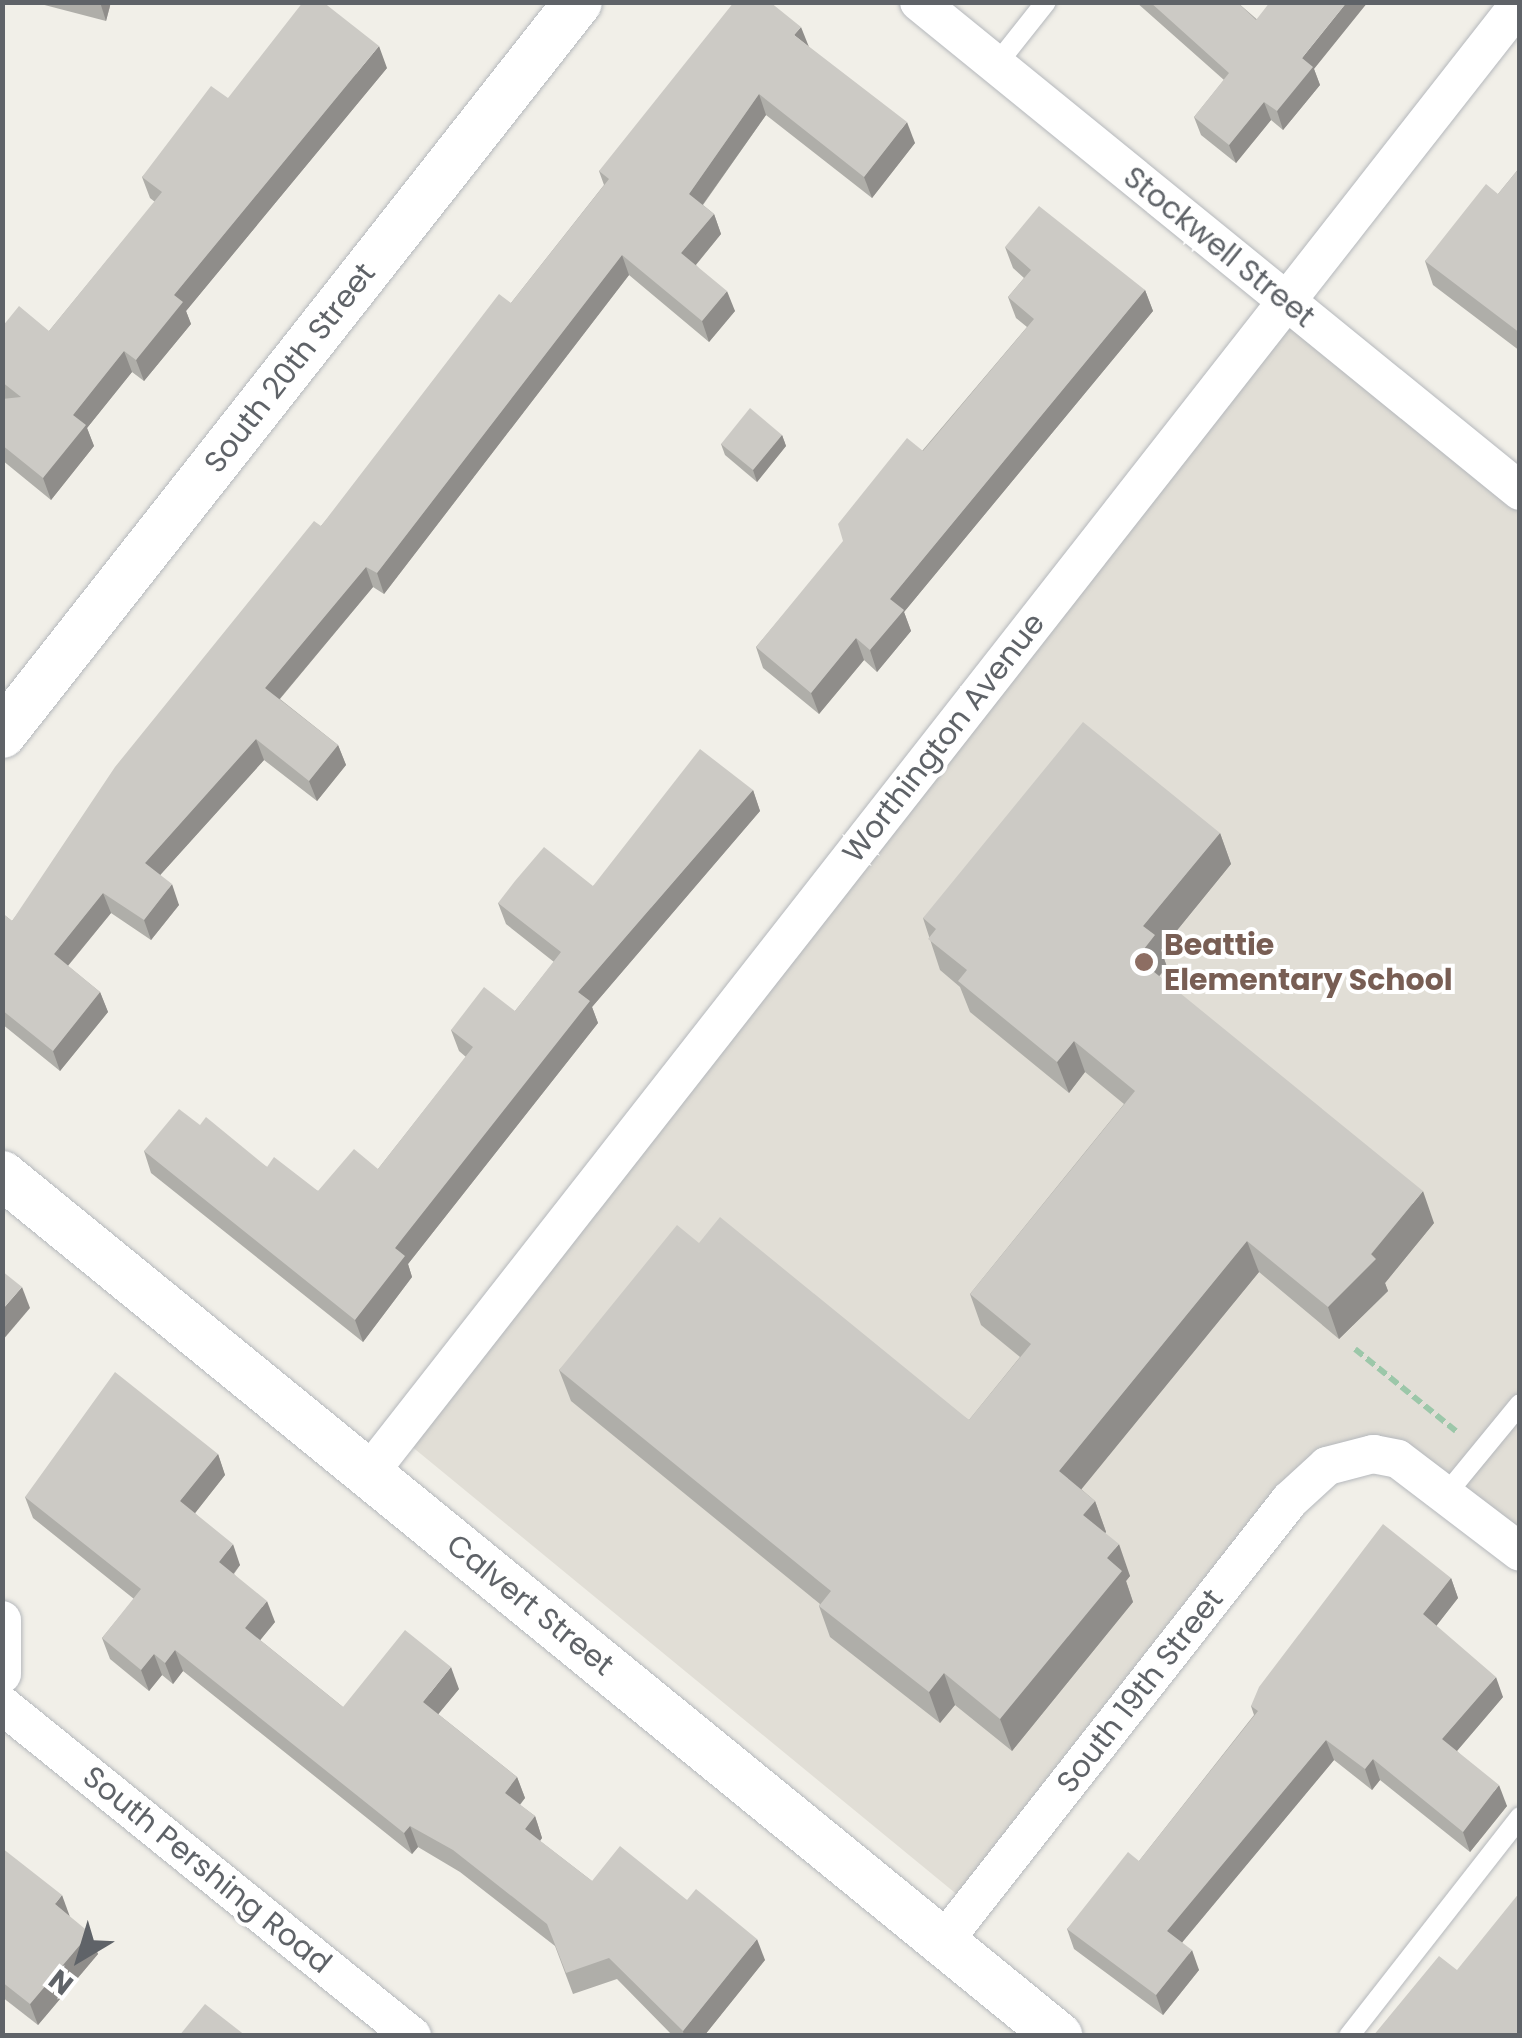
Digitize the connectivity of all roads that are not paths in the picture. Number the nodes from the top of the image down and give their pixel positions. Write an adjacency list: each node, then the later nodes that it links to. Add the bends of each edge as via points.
1 (578, 2): 8 (street, South 20th Street)
2 (919, 2): 5 (street, Stockwell Street)
3 (1046, 2): 5 (lane)
4 (1520, 3): 6 (street, Worthington Avenue)
5 (996, 65): 6 (street, Stockwell Street)
6 (1286, 301): 7 (street, Stockwell Street); 11 (street, Worthington Avenue)
7 (1520, 491)
8 (2, 734)
9 (2, 1175): 11 (street, Calvert Street)
10 (1520, 1404): 12 (lane)
11 (369, 1474): 18 (street, Calvert Street)
12 (1447, 1493): 13 (street); 18 (street, South 19th Street, via 1398,1459 1350,1456 1290,1500)
13 (1520, 1552)
14 (2, 1620): 15 (street)
15 (2, 1674)
16 (2, 1704): 19 (street, South Pershing Road)
17 (1520, 1818): 21 (lane)
18 (943, 1942): 20 (street, Calvert Street)
19 (412, 2036)
20 (1058, 2036)
21 (1349, 2036)

